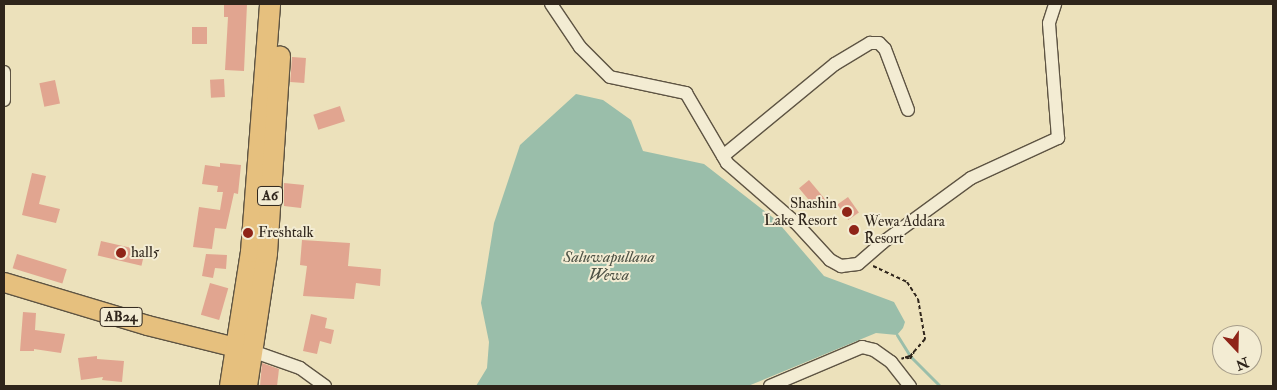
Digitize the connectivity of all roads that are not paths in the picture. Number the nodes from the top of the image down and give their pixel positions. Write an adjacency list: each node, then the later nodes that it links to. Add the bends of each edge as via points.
1 (270, 4): 10 (highway, A6)
2 (284, 4): 10 (highway, A6, via 267,253)
3 (551, 4): 8 (street, via 580,47 610,78 686,93)
4 (1055, 4): 8 (street, via 1049,13 1048,23 1058,138 971,178 858,264 841,266 830,260 796,223)
5 (4, 72): 6 (street)
6 (4, 100)
7 (908, 110): 8 (street, via 885,48 870,43 835,64)
8 (723, 156)
9 (4, 282): 10 (main road, AB24, via 147,325)
10 (245, 349): 11 (highway, A6); 12 (highway, A6); 13 (street, via 300,368)
11 (230, 386)
12 (247, 386)
13 (325, 386)
14 (770, 386): 15 (street, via 862,347 891,362)
15 (910, 386)

